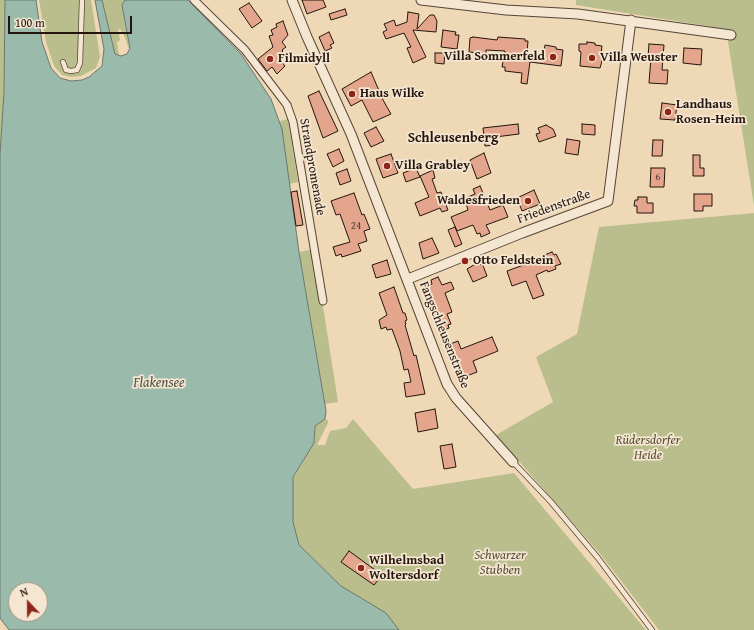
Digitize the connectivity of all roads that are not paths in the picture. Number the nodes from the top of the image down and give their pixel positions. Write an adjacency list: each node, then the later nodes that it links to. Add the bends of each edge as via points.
1 (82, 0): 7 (lane, via 80,63 77,70 71,72 66,70)
2 (194, 0): 9 (street, Strandpromenade, via 245,50 287,105 293,122)
3 (292, 0): 8 (street, Fangschleusenstraße, via 351,134)
4 (421, 0): 5 (street)
5 (631, 20): 6 (street); 8 (street, Friedenstraße, via 608,201)
6 (731, 35)
7 (63, 62)
8 (408, 279): 10 (street, Fangschleusenstraße, via 447,384 456,398)
9 (323, 301)
10 (513, 462): 11 (lane, Fangschleusenstraße, via 598,558)
11 (652, 630)

